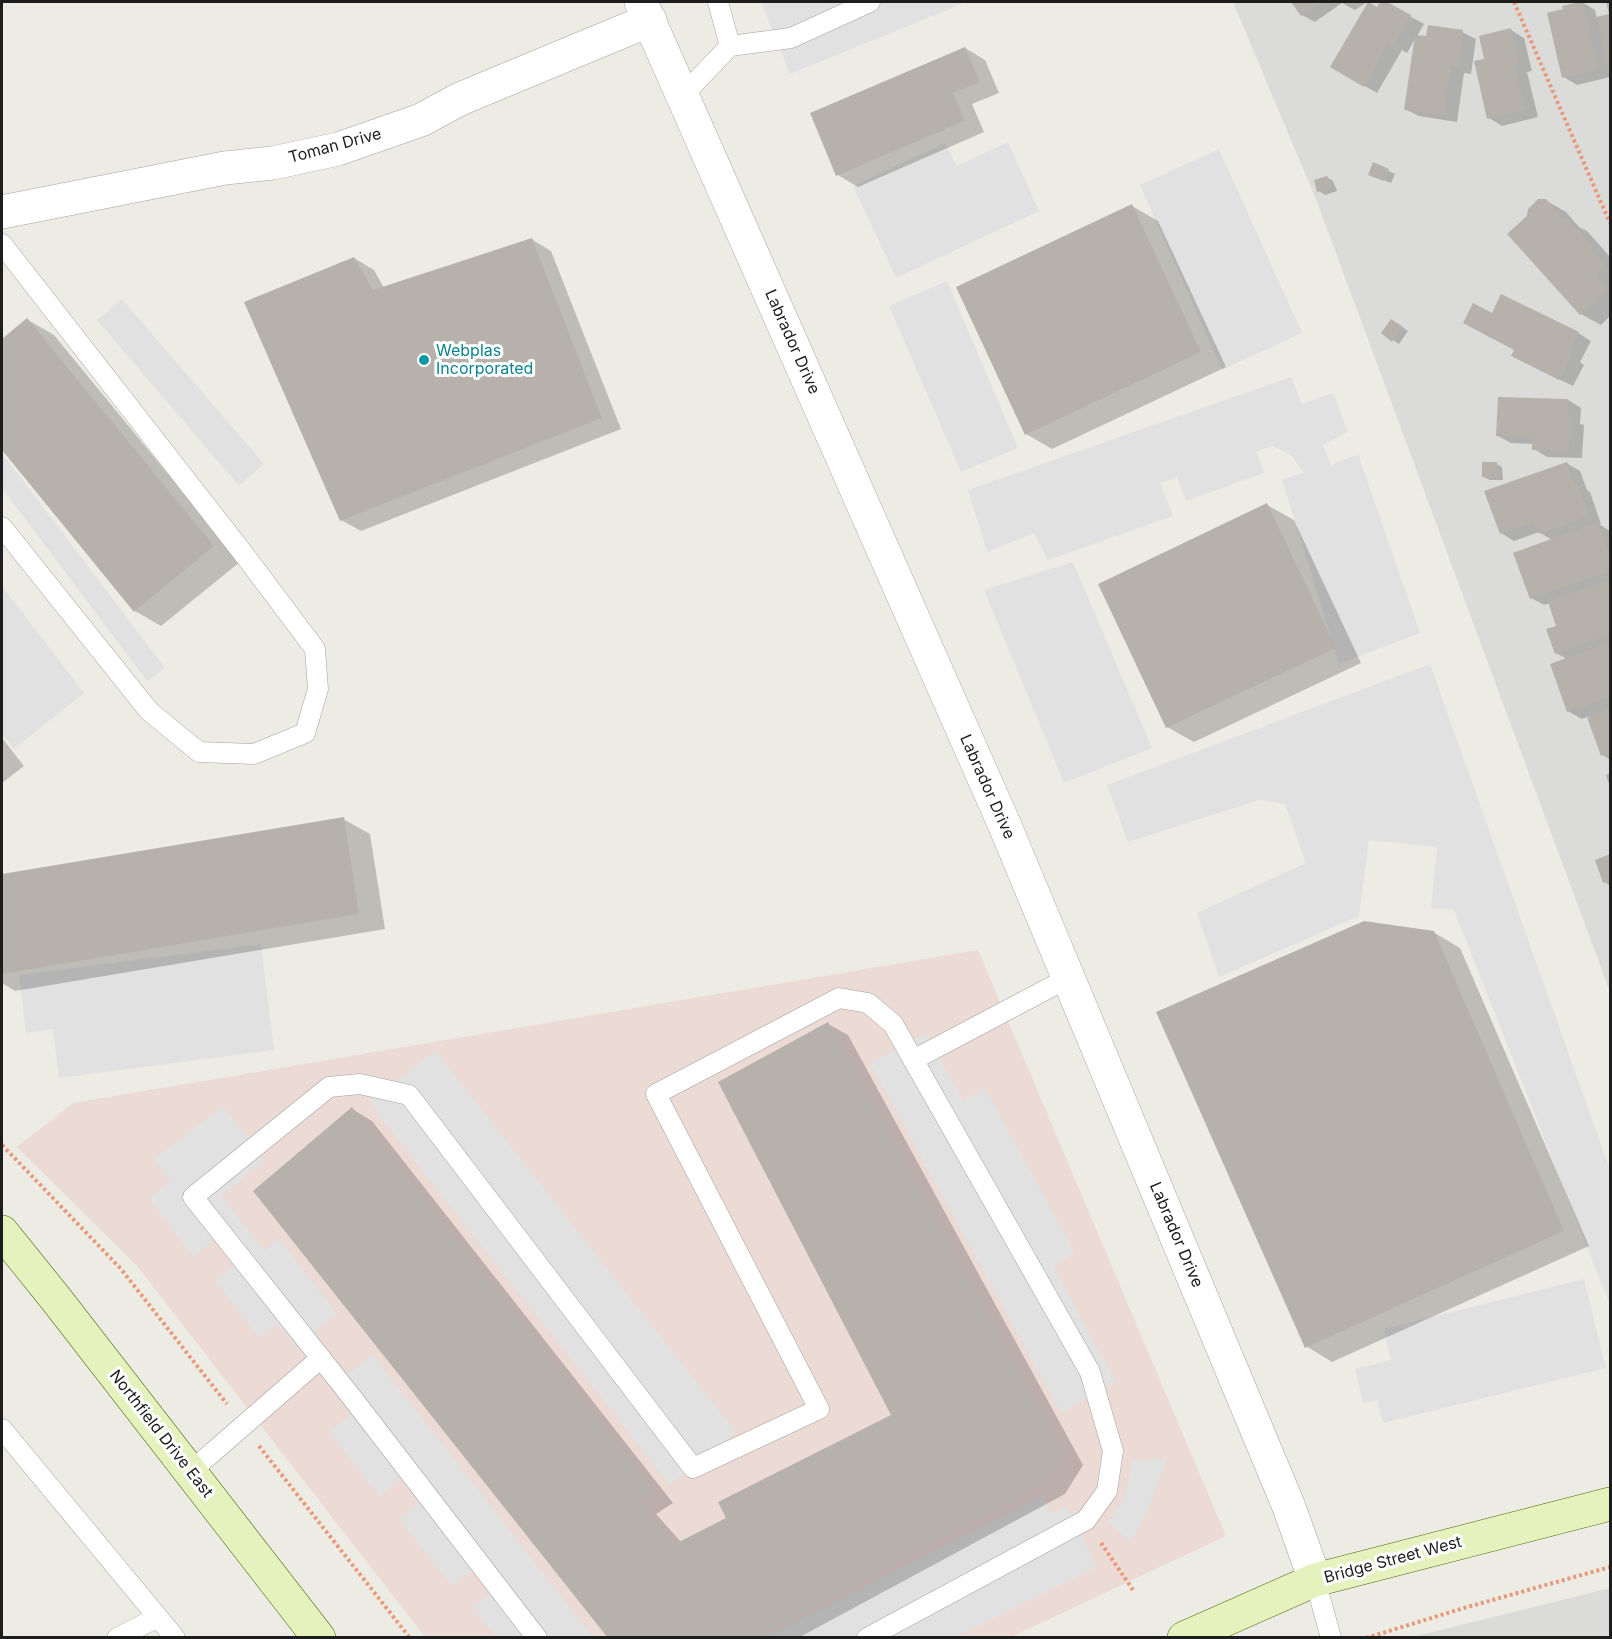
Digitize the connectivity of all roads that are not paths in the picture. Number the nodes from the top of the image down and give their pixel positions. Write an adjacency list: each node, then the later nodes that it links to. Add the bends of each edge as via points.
1 (718, 2): 4 (lane)
2 (870, 2): 4 (lane, via 791,38)
3 (646, 11): 5 (street, Labrador Drive); 6 (street, Toman Drive, via 421,120 338,149)
4 (730, 46): 5 (lane)
5 (683, 95): 9 (street, Labrador Drive)
6 (2, 212)
7 (2, 244): 8 (lane, via 315,649 318,689 305,733 254,754 199,752 150,711)
8 (2, 527)
9 (1068, 978): 10 (lane); 16 (street, Labrador Drive, via 1290,1507)
10 (913, 1060): 12 (lane, via 893,1024 868,1003 839,998 656,1094 819,1408 693,1468 409,1095 360,1084 329,1086 193,1197); 22 (lane, via 1090,1372 1113,1450 1107,1491 1086,1520)
11 (2, 1232): 14 (main road, Northfield Drive East)
12 (321, 1358): 14 (lane); 21 (lane)
13 (2, 1429): 17 (lane)
14 (190, 1472): 20 (main road, Northfield Drive East)
15 (1611, 1504): 16 (main road, Bridge Street West)
16 (1315, 1580): 23 (main road, Bridge Street West); 24 (lane)
17 (158, 1617): 18 (lane); 19 (lane)
18 (117, 1638)
19 (175, 1638)
20 (319, 1638)
21 (537, 1638)
22 (867, 1638)
23 (1184, 1638)
24 (1331, 1638)

